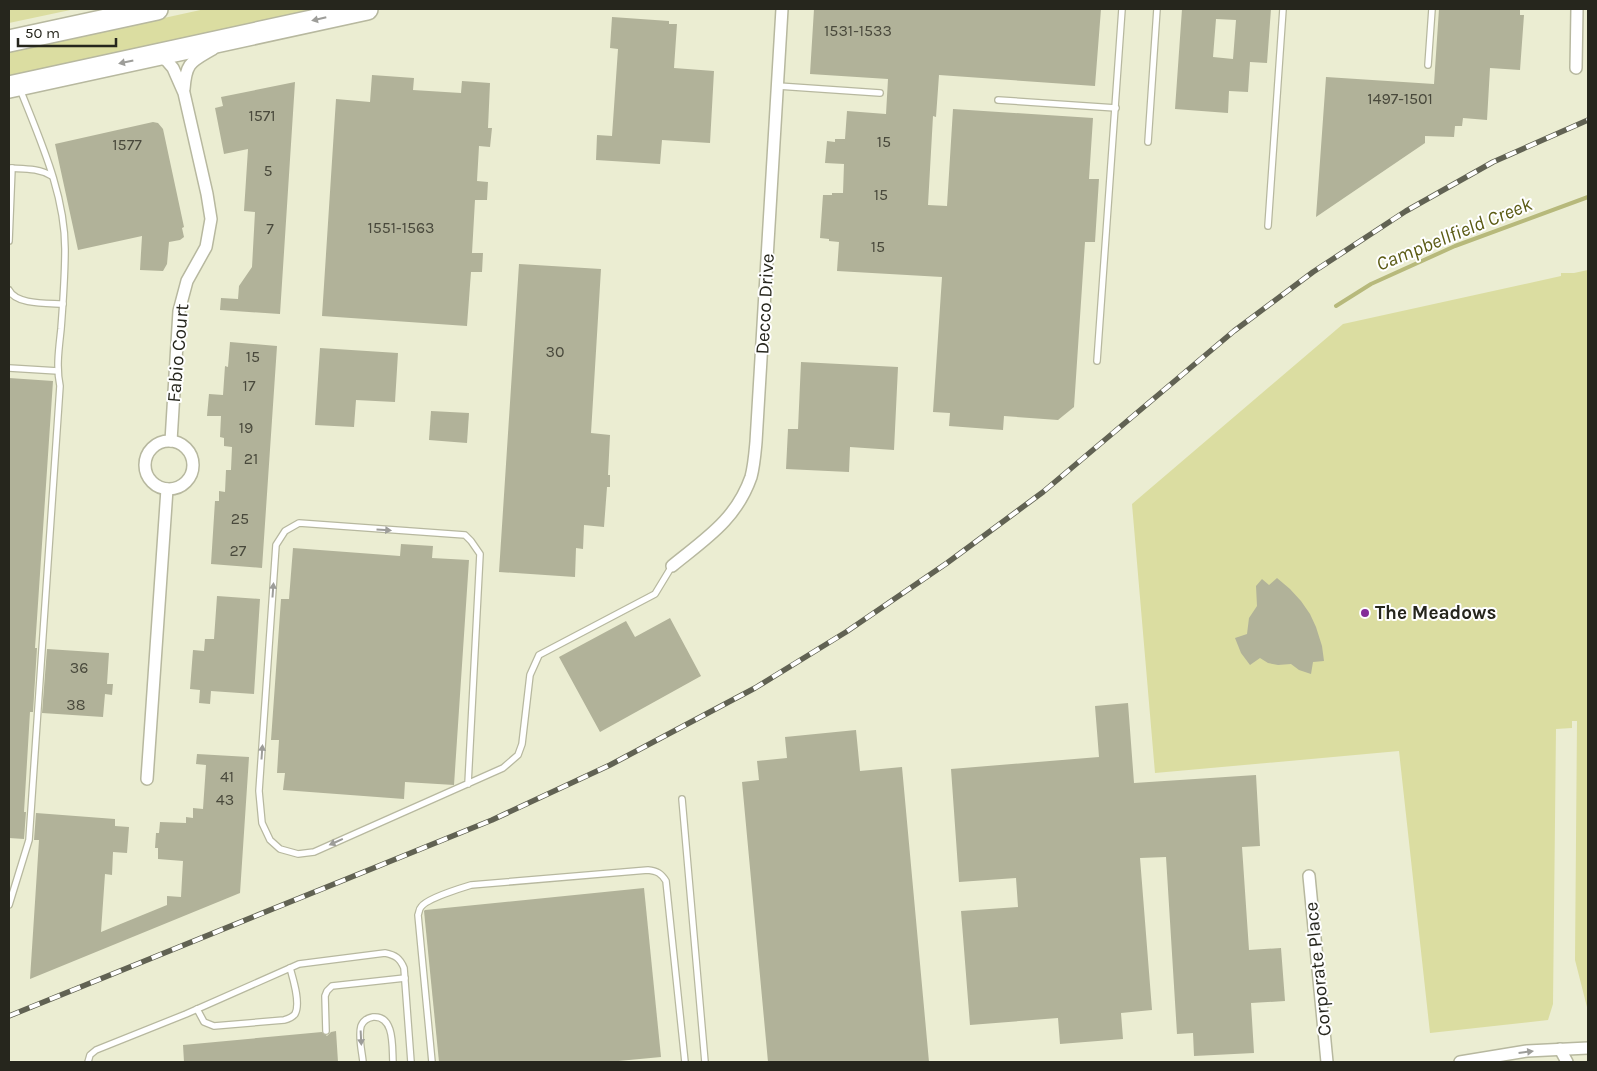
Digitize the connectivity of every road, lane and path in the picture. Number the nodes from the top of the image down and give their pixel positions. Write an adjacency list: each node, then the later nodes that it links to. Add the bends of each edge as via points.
1 (157, 9): 10 (highway)
2 (367, 9): 9 (highway, one-way to 9)
3 (782, 9): 15 (street, Decco Drive)
4 (1122, 9): 19 (lane)
5 (1157, 9): 20 (lane)
6 (1282, 9): 23 (lane)
7 (1432, 9): 12 (lane)
8 (1577, 9): 13 (street)
9 (229, 39): 11 (highway); 16 (street, Fabio Court, via 188,66)
10 (9, 41)
11 (158, 55): 14 (highway, one-way to 14); 16 (street, Fabio Court, via 173,68)
12 (1428, 65)
13 (1576, 68)
14 (14, 86): 22 (lane)
15 (778, 86): 17 (lane); 32 (street, Decco Drive, via 756,442 751,476 739,504 725,522)
16 (184, 93): 30 (street, Fabio Court, via 210,220 206,247 187,281 179,311)
17 (880, 93)
18 (998, 100): 19 (lane)
19 (1116, 108): 27 (lane)
20 (1148, 142)
21 (10, 168): 22 (lane, via 35,169); 24 (lane)
22 (52, 176): 26 (lane, via 63,219)
23 (1268, 226)
24 (9, 241)
25 (9, 290): 26 (lane, via 27,302)
26 (63, 304): 29 (lane)
27 (1097, 361)
28 (9, 368): 29 (lane)
29 (58, 371): 37 (lane, via 60,386 29,840)
30 (171, 441): 31 (street, via 186,448 193,463 188,479 175,489); 31 (street, via 156,444 150,449 145,463 148,478 159,488)
31 (167, 490): 33 (street)
32 (672, 566): 34 (lane, via 655,594 539,655 530,675 518,755 503,768)
33 (147, 779)
34 (468, 784): 34 (lane, one-way to 34, via 314,852 298,854 280,849 270,840 262,823 259,791 276,545 284,531 299,523 465,536 471,541 480,554)
35 (682, 799): 50 (lane)
36 (1309, 876): 51 (street, Corporate Place)
37 (9, 905)
38 (290, 968): 39 (lane, via 307,962 385,953 400,960); 40 (lane); 40 (lane, via 296,999 295,1014 291,1018 214,1026 204,1022)
39 (404, 978): 41 (lane, via 332,986 324,996); 47 (lane)
40 (197, 1009): 44 (lane, via 96,1050)
41 (326, 1031)
42 (1588, 1048): 43 (street)
43 (1560, 1049): 52 (street, one-way to 43); 53 (street)
44 (88, 1062)
45 (364, 1062): 46 (lane, one-way to 45, via 391,1034 384,1019 379,1017 370,1017 362,1025)
46 (393, 1062)
47 (411, 1062)
48 (432, 1062): 49 (lane, via 418,915 424,904 471,885 648,870 656,871 666,881)
49 (685, 1062)
50 (705, 1062)
51 (1327, 1062)
52 (1460, 1062)
53 (1567, 1062)

